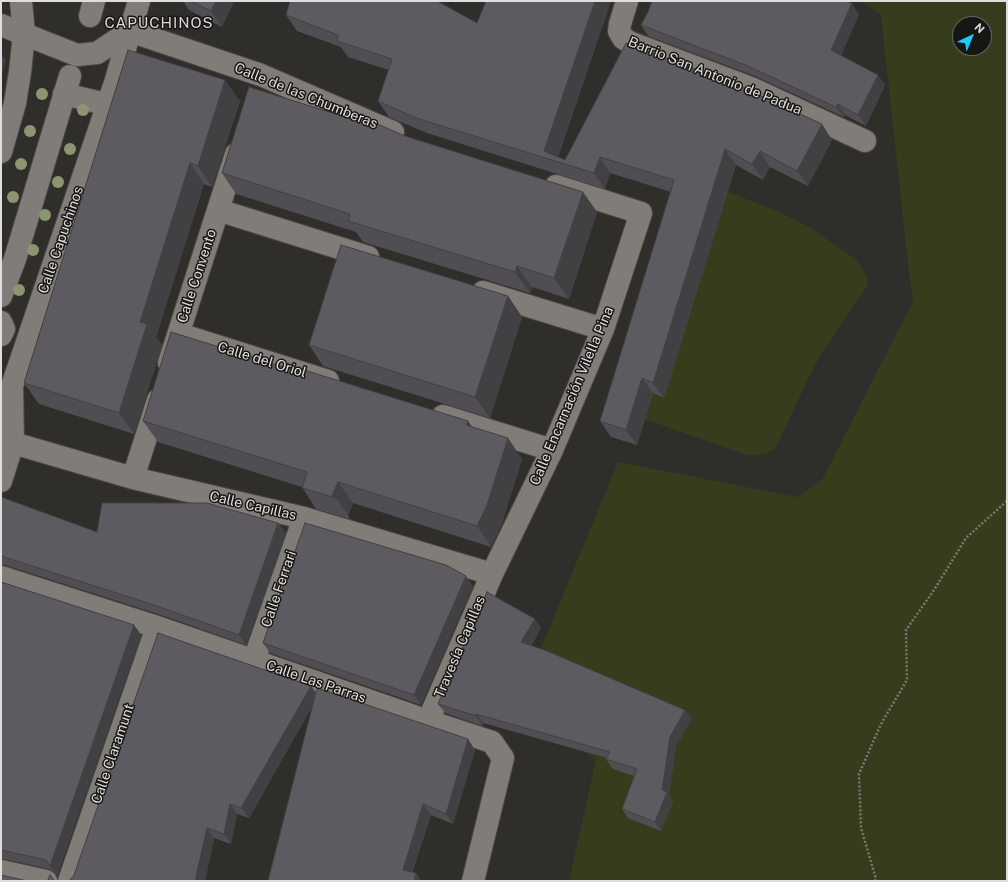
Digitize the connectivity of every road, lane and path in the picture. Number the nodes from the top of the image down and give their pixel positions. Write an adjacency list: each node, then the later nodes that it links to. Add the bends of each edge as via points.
1 (21, 1): 6 (street)
2 (139, 1): 5 (street, Calle Capuchinos)
3 (628, 1): 12 (street, Barrio San Antonio de Padua, via 620,31 623,38 629,42 751,88)
4 (1, 25): 6 (street)
5 (130, 32): 6 (street, via 97,53 77,55); 7 (street, Calle de las Chumberas); 25 (street, Calle Capuchinos, via 12,386)
6 (24, 34): 13 (street, via 15,103)
7 (261, 75): 8 (street); 11 (street, Calle de las Chumberas)
8 (254, 97)
9 (97, 102): 18 (street, via 67,85 15,259)
10 (242, 135): 15 (street, Calle Convento)
11 (409, 139)
12 (865, 141)
13 (1, 152)
14 (536, 180): 20 (street, Calle Encarnación Vilella Pina, via 641,213)
15 (218, 210): 16 (street); 21 (street, Calle Convento)
16 (384, 262)
17 (467, 287): 20 (street)
18 (1, 296)
19 (1, 322): 22 (street, via 4,329)
20 (603, 329): 26 (street, Calle Encarnación Vilella Pina)
21 (179, 334): 23 (street, Calle del Oriol); 27 (street, Calle Convento)
22 (1, 335)
23 (346, 386)
24 (422, 410): 26 (street)
25 (13, 443): 27 (street, Calle Capillas); 28 (street, Calle Capuchinos)
26 (552, 450): 31 (street, Calle Encarnación Vilella Pina)
27 (133, 478): 30 (street, Calle Capillas)
28 (1, 480)
29 (1007, 501): 40 (path, via 966,538 906,630 907,680 881,724 859,774 861,828)
30 (304, 518): 31 (street, Calle Capillas); 34 (street, Calle Ferrari)
31 (492, 574): 35 (street, Travesía Capillas)
32 (1, 577): 33 (street, Calle Las Parras)
33 (157, 627): 34 (street, Calle Las Parras); 38 (street, Calle Claramunt)
34 (254, 660): 35 (street, Calle Las Parras)
35 (428, 721): 39 (street, Calle Las Parras, via 492,742 503,758)
36 (1, 871): 37 (street)
37 (46, 881)
38 (69, 881)
39 (473, 881)
40 (875, 881)

